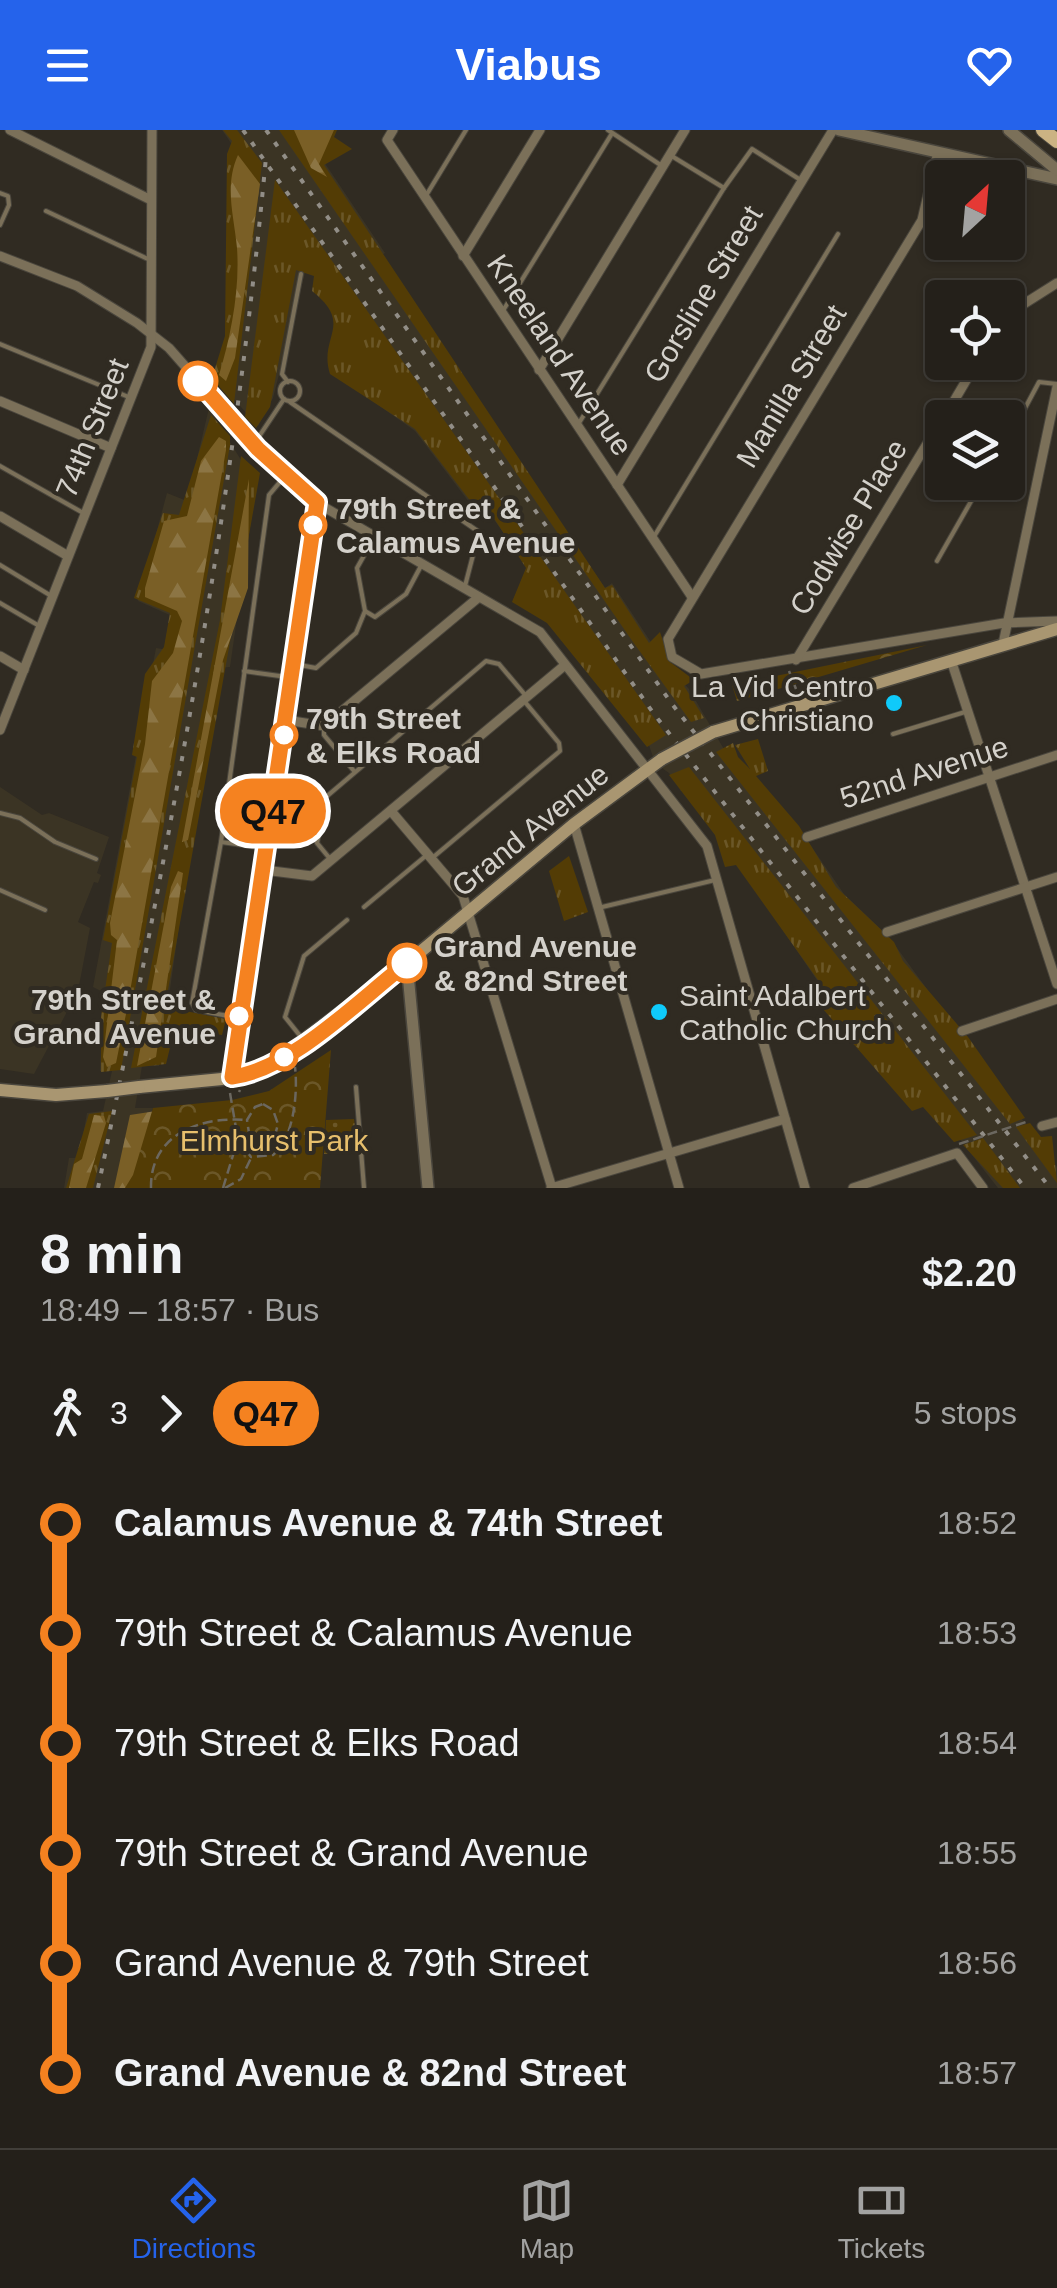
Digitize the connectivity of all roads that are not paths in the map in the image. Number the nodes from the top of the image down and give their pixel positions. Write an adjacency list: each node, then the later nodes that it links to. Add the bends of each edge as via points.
1 (10, 130): 21 (street)
2 (152, 130): 21 (street, 74th Street)
3 (394, 130): 20 (street, Kneeland Avenue, via 387,140)
4 (466, 130): 20 (lane)
5 (540, 130): 26 (street)
6 (685, 130): 13 (street)
7 (836, 130): 12 (street); 17 (street, Gorsline Street)
8 (1010, 130): 15 (street)
9 (1043, 130): 11 (main road)
10 (610, 132): 14 (lane); 31 (lane)
11 (1057, 141)
12 (938, 152): 16 (street); 61 (street, Manilla Street, via 922,220)
13 (670, 155): 14 (street); 18 (lane)
14 (664, 167): 34 (street)
15 (1057, 170)
16 (1057, 179)
17 (801, 180): 18 (lane, via 752,149); 47 (street, Gorsline Street)
18 (724, 188): 41 (lane)
19 (0, 193): 23 (lane, via 10,205)
20 (424, 198): 26 (street, Kneeland Avenue)
21 (150, 199): 27 (street, 74th Street)
22 (46, 211): 27 (lane)
23 (0, 225)
24 (838, 234): 53 (lane)
25 (0, 256): 32 (street, via 77,286)
26 (463, 256): 31 (street, Kneeland Avenue)
27 (154, 262): 32 (street, 74th Street)
28 (301, 274): 35 (lane, via 282,374)
29 (1057, 284): 30 (street)
30 (1025, 304)
31 (502, 314): 34 (street, Kneeland Avenue)
32 (154, 335): 37 (street, 74th Street); 42 (street)
33 (0, 344): 37 (lane)
34 (540, 370): 41 (street, Kneeland Avenue)
35 (288, 382): 39 (lane, via 281,388); 39 (lane, via 301,392)
36 (1057, 385): 40 (lane, via 1040,382); 64 (street)
37 (131, 398): 43 (street, 74th Street)
38 (0, 401): 43 (street)
39 (287, 401): 42 (lane); 58 (lane, via 479,532)
40 (1025, 409)
41 (577, 426): 47 (street, Kneeland Avenue)
42 (254, 444): 46 (street)
43 (111, 448): 50 (street, 74th Street)
44 (925, 448): 69 (street, Codwise Place)
45 (0, 466): 50 (lane)
46 (286, 475): 49 (street); 74 (lane, via 269,495)
47 (617, 485): 53 (street, Kneeland Avenue)
48 (972, 500): 55 (lane)
49 (317, 502): 52 (street); 71 (street)
50 (85, 514): 54 (street, 74th Street)
51 (0, 516): 54 (street)
52 (375, 536): 56 (street); 63 (lane, via 358,568)
53 (653, 539): 61 (street, Kneeland Avenue)
54 (68, 556): 59 (street, 74th Street)
55 (937, 561)
56 (422, 564): 58 (street); 63 (lane, via 400,599 375,617)
57 (0, 566): 59 (lane)
58 (464, 588): 60 (street)
59 (52, 597): 66 (street, 74th Street)
60 (479, 597): 72 (street, via 540,632); 80 (street)
61 (692, 597): 69 (street, Manilla Street, via 668,639 672,657 701,674)
62 (0, 603): 66 (lane)
63 (366, 611): 71 (lane, via 356,633 316,668)
64 (1004, 623): 65 (street, Grand Avenue); 67 (street); 69 (street)
65 (1057, 625): 67 (main road, Grand Avenue)
66 (40, 627): 73 (street, 74th Street)
67 (1003, 644): 70 (main road, Grand Avenue)
68 (0, 656): 73 (street)
69 (796, 660)
70 (951, 660): 78 (street); 84 (main road, Grand Avenue, bridge, via 713,732)
71 (294, 664): 75 (street)
72 (565, 665): 76 (street); 84 (street)
73 (24, 670): 77 (street, 74th Street)
74 (244, 671): 75 (lane); 91 (lane)
75 (292, 677): 79 (street)
76 (525, 699): 85 (lane, via 499,664 486,660); 87 (street); 93 (lane, via 560,751)
77 (4, 709): 81 (street, 74th Street)
78 (968, 712): 82 (lane); 86 (street)
79 (286, 720): 80 (street); 92 (street)
80 (324, 726): 85 (lane, via 324,735)
81 (0, 730)
82 (893, 734)
83 (1057, 755): 86 (street, 52nd Avenue)
84 (646, 769): 89 (main road, Grand Avenue); 98 (street, via 708,846)
85 (355, 772): 95 (lane, via 326,797 317,843)
86 (988, 777): 90 (street, 52nd Avenue); 99 (street)
87 (391, 810): 93 (street); 95 (street)
88 (0, 813): 94 (lane)
89 (574, 824): 102 (street); 104 (main road, Grand Avenue)
90 (808, 837)
91 (221, 842): 92 (lane); 110 (lane, via 192,1002 196,1010)
92 (268, 848): 96 (street)
93 (429, 856): 101 (lane); 104 (street)
94 (96, 859)
95 (332, 860): 96 (street, via 312,876)
96 (264, 870): 110 (street)
97 (1057, 877): 99 (street)
98 (717, 880): 102 (lane); 116 (street)
99 (1026, 887): 106 (street); 108 (street)
100 (0, 890): 103 (lane)
101 (364, 906)
102 (598, 908): 119 (street)
103 (45, 910)
104 (469, 911): 107 (main road, Grand Avenue); 123 (street)
105 (347, 920): 112 (lane, via 304,956 286,1017)
106 (887, 932)
107 (407, 963): 112 (main road, Grand Avenue); 122 (street)
108 (1057, 984)
109 (1057, 999): 111 (street)
110 (239, 1018): 113 (street)
111 (962, 1031)
112 (305, 1042): 113 (main road, Grand Avenue)
113 (237, 1086): 115 (main road, Grand Avenue, bridge, via 34,1095)
114 (356, 1087): 121 (lane)
115 (0, 1090)
116 (784, 1119): 119 (street); 125 (street)
117 (1057, 1122): 118 (street)
118 (1042, 1126)
119 (669, 1154): 123 (street); 124 (street)
120 (870, 1186): 126 (street); 127 (street, via 958,1148)
121 (364, 1188)
122 (428, 1188)
123 (552, 1188)
124 (679, 1188)
125 (804, 1188)
126 (852, 1188)
127 (983, 1188)

